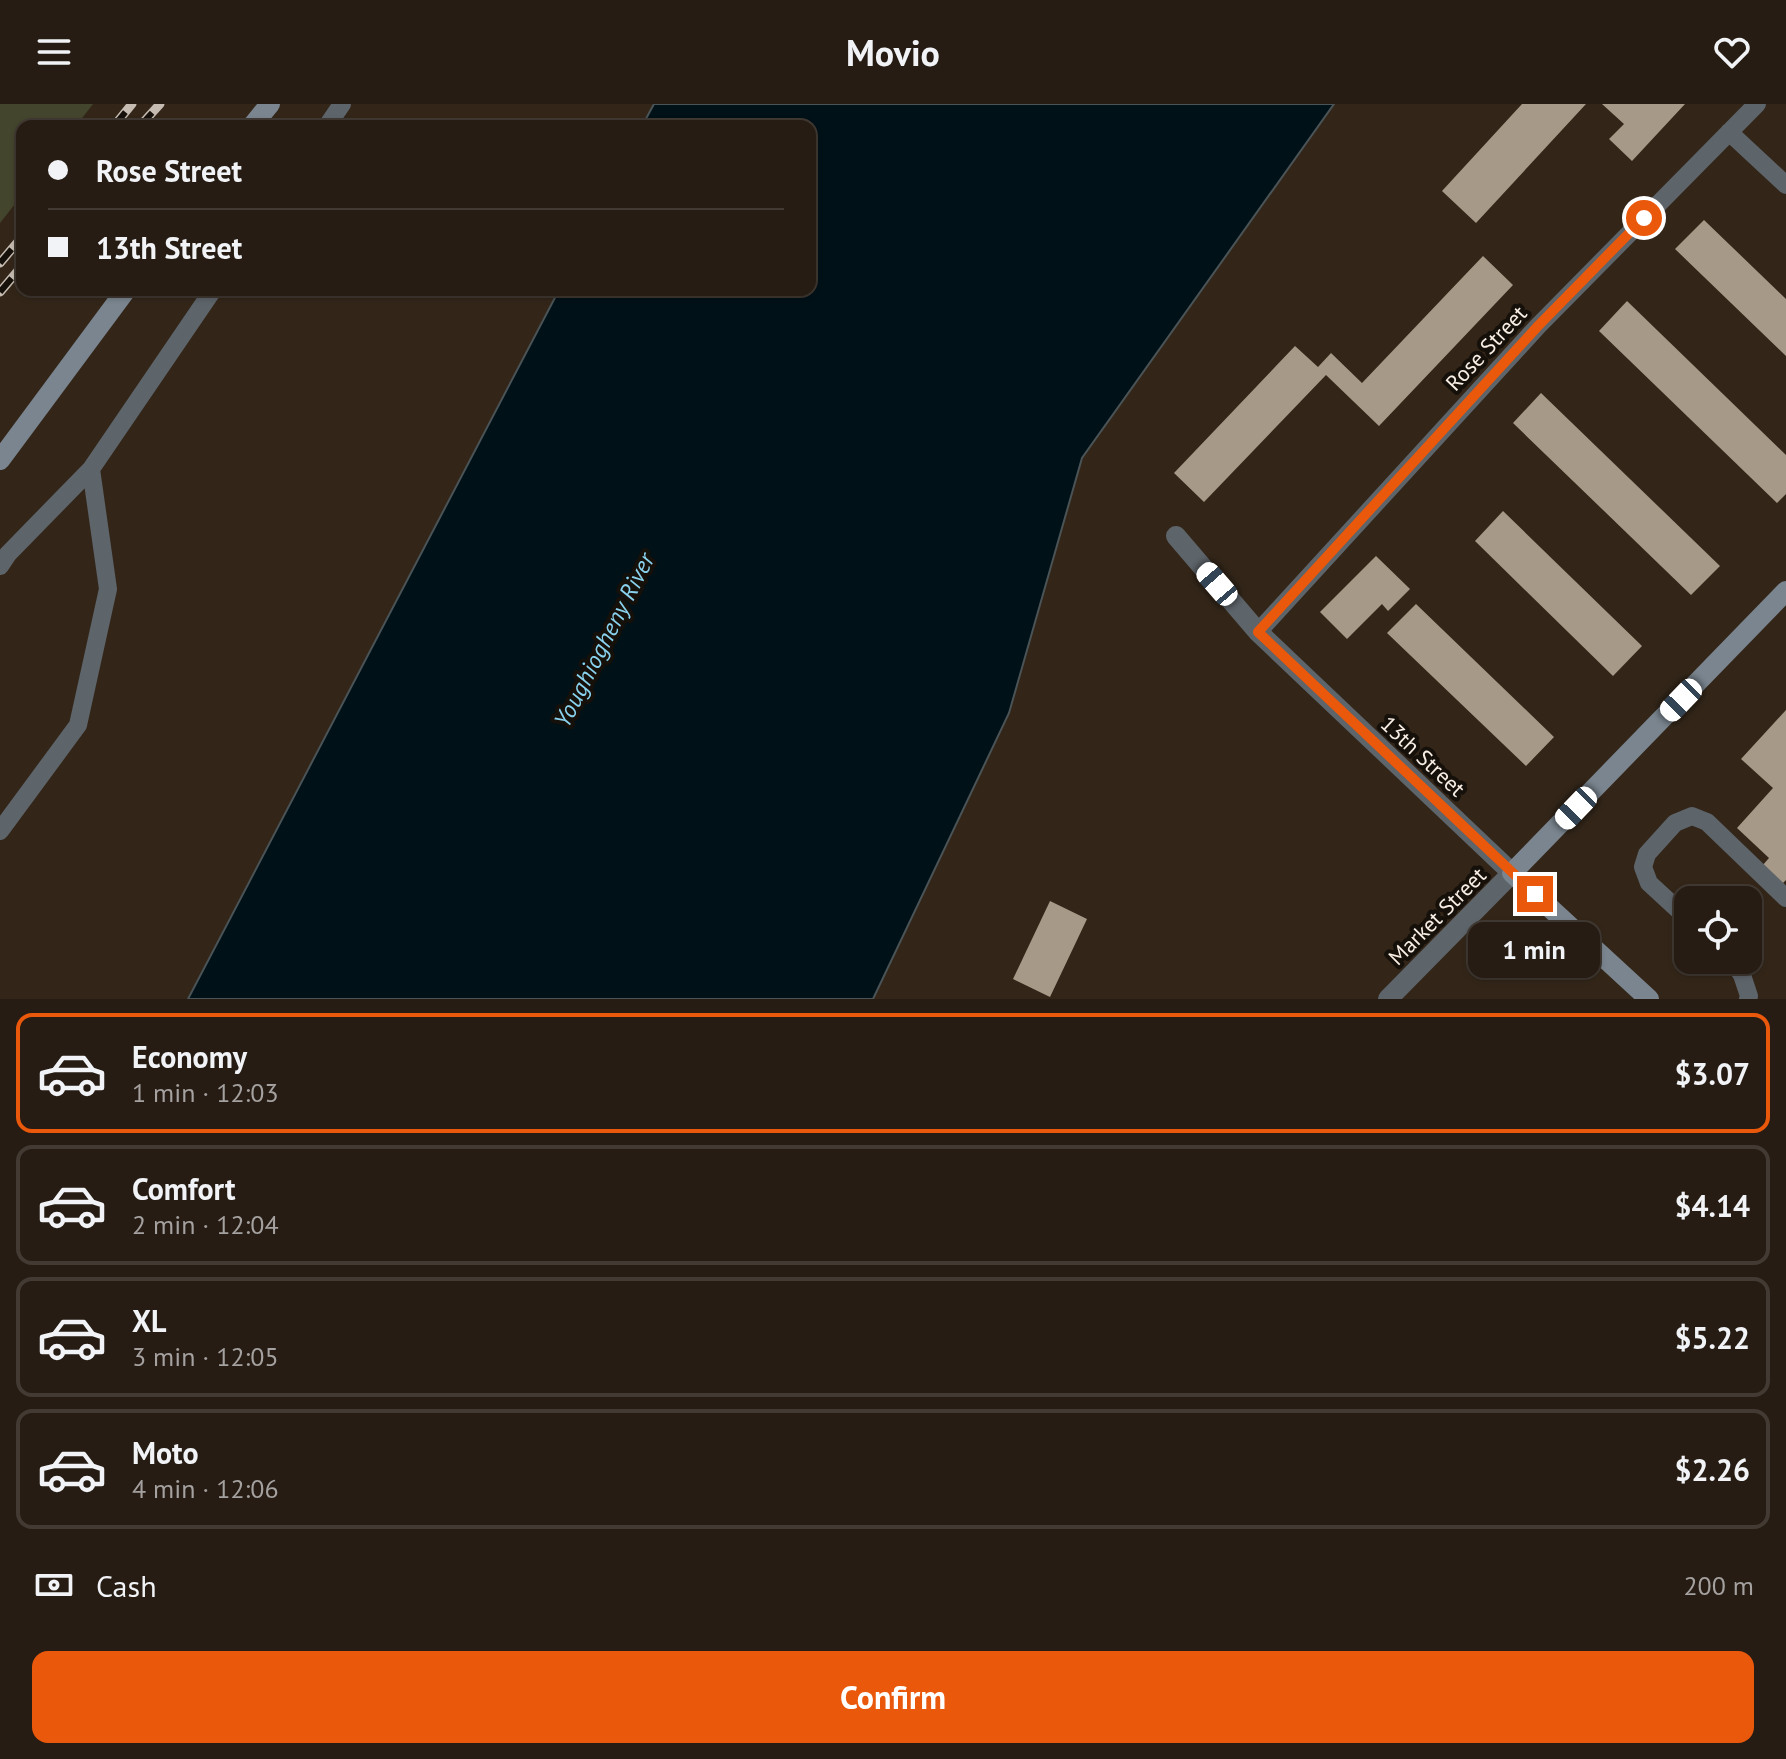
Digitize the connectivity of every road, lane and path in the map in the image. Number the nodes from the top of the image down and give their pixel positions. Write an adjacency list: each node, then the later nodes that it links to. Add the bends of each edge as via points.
1 (270, 104): 3 (main road)
2 (1757, 104): 4 (lane, Rose Street)
3 (257, 120)
4 (1729, 132): 5 (lane); 13 (lane, Rose Street, via 1538,326)
5 (1786, 185)
6 (122, 296): 8 (main road)
7 (209, 296): 9 (lane)
8 (0, 460)
9 (91, 469): 11 (lane); 14 (lane, via 108,589 78,725)
10 (1176, 536): 13 (street, 13th Street)
11 (0, 566)
12 (1786, 591): 15 (main road, Market Street)
13 (1258, 632): 15 (street, 13th Street)
14 (0, 831)
15 (1512, 873): 19 (street, Market Street); 20 (main road, 13th Street)
16 (1786, 898): 17 (lane, via 1707,822 1692,816 1675,823 1647,854 1643,867 1649,883)
17 (1674, 906)
18 (1741, 974): 21 (lane)
19 (1388, 999)
20 (1649, 999)
21 (1748, 999)

